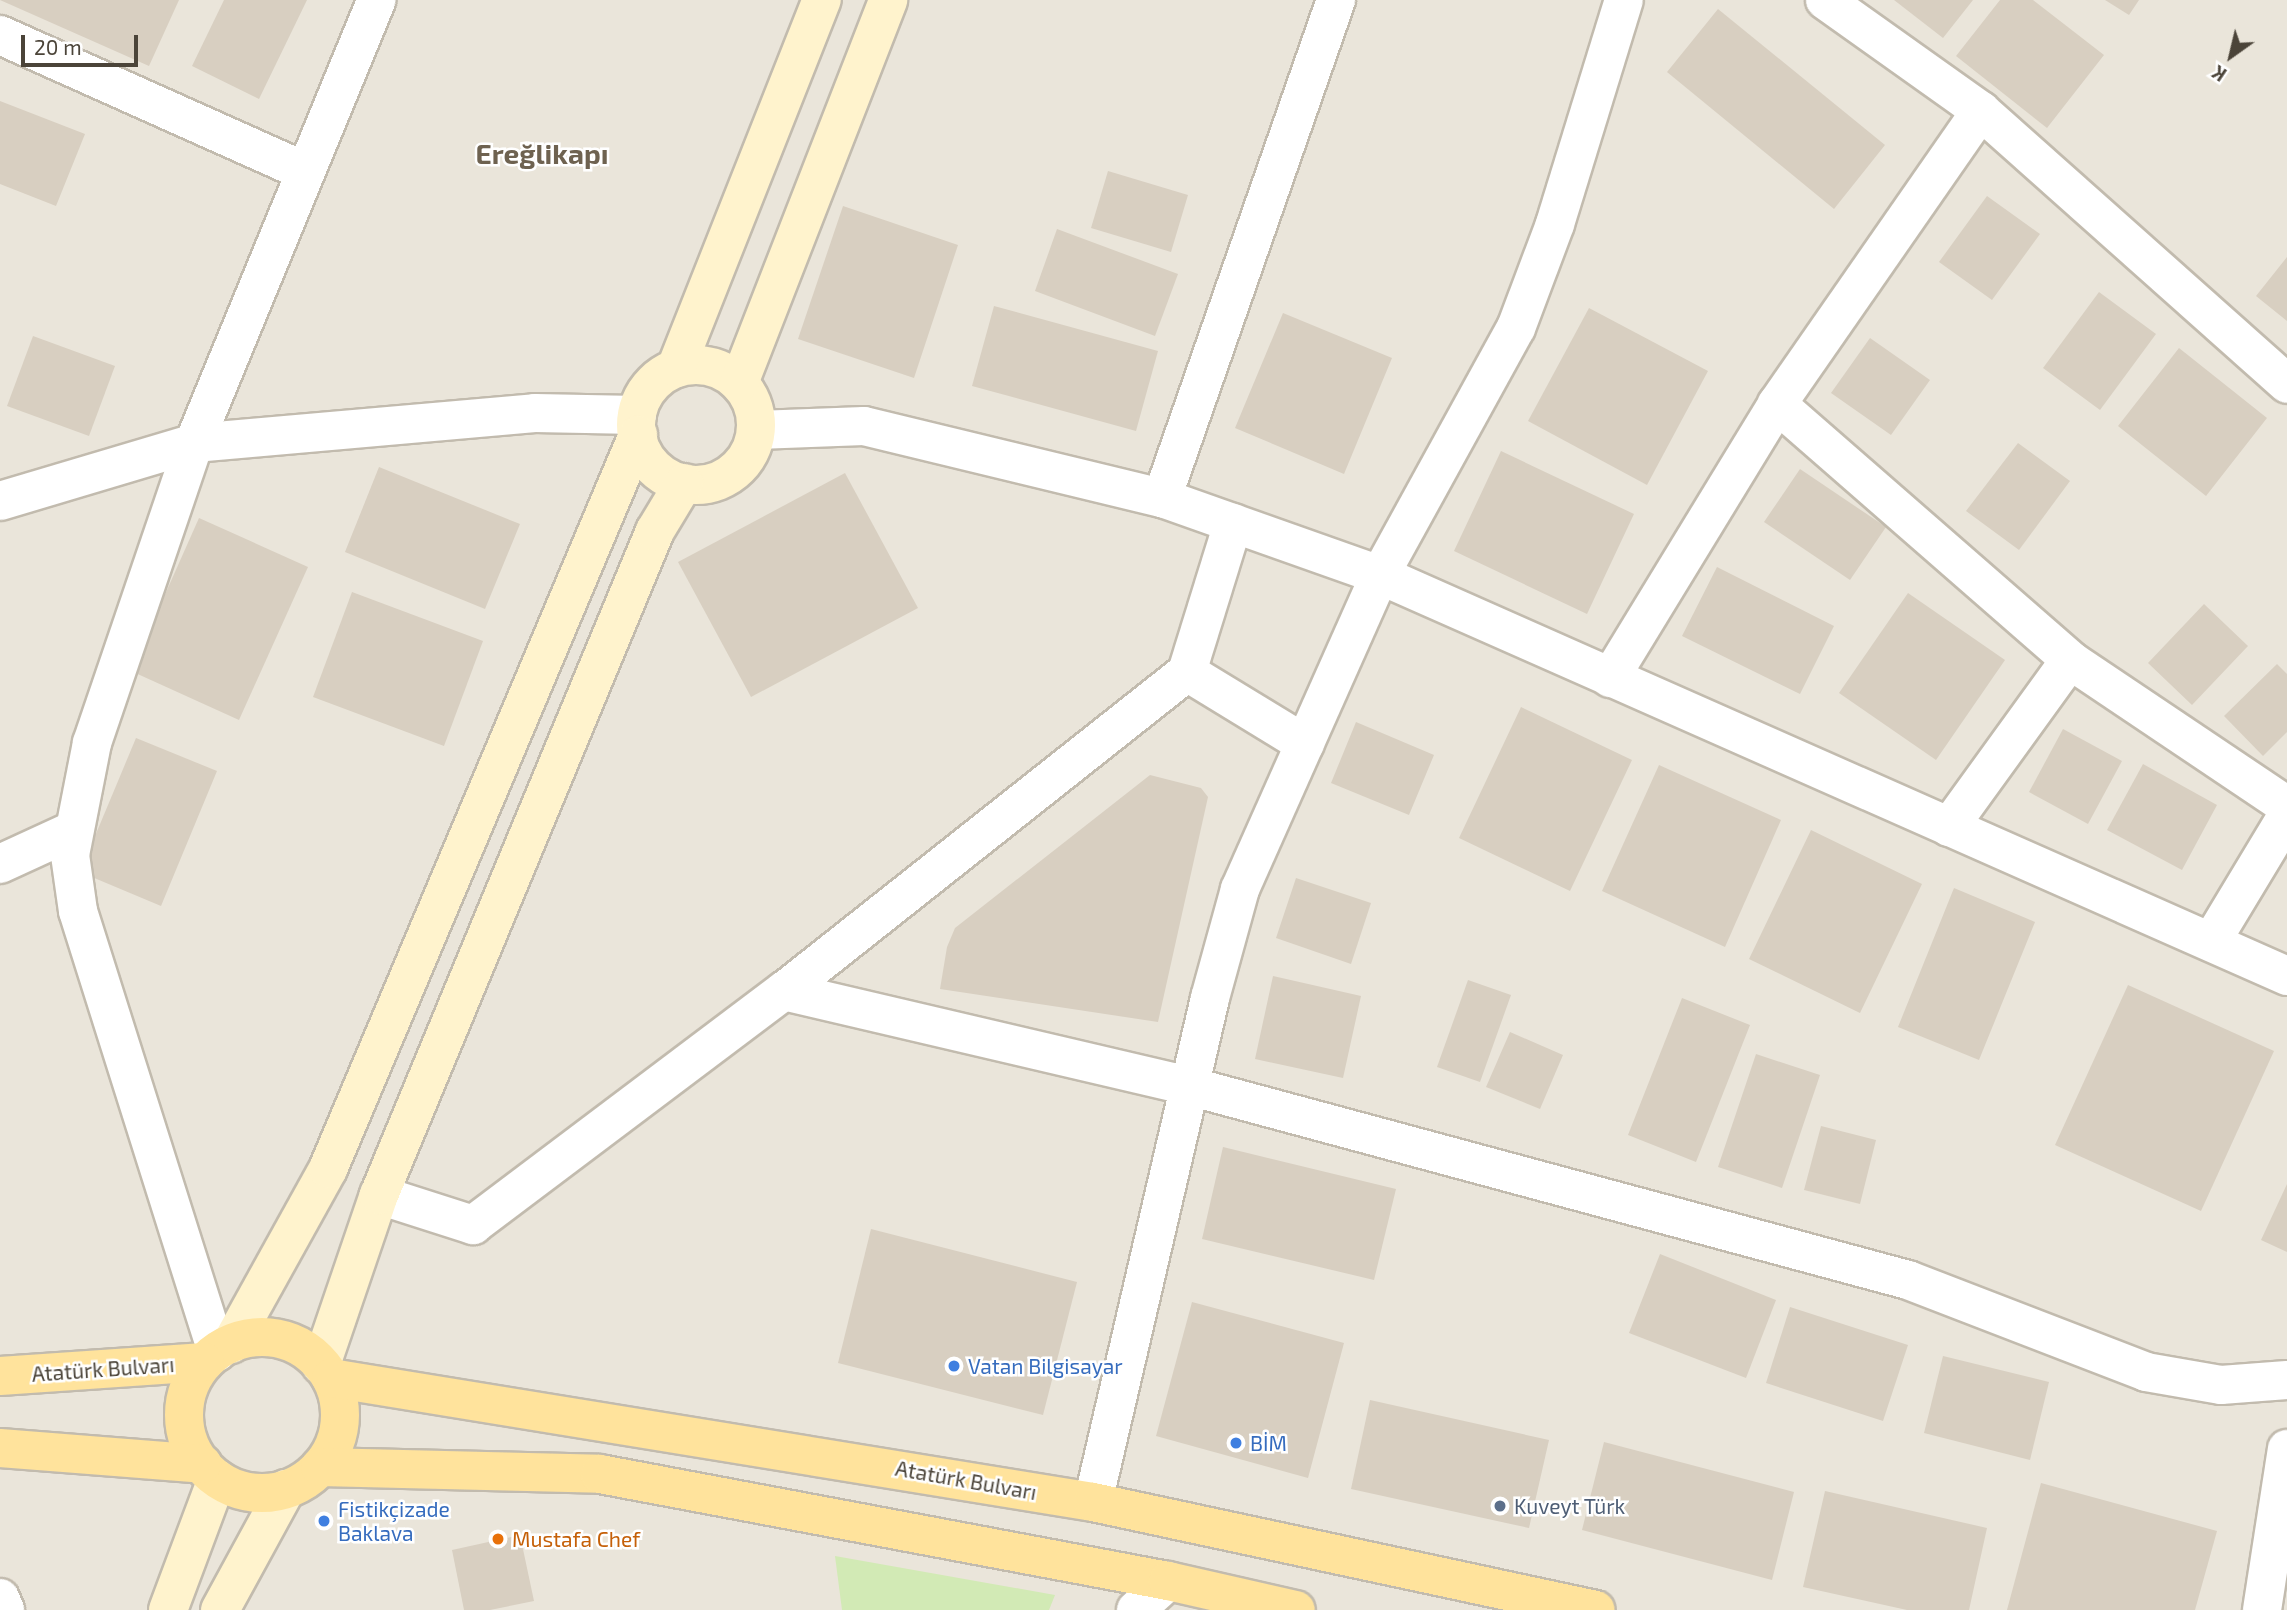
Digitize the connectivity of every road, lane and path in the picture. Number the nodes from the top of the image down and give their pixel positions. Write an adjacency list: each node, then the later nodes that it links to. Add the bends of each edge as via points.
1 (377, 0): 9 (street)
2 (822, 0): 10 (main road)
3 (888, 0): 11 (main road)
4 (1336, 0): 18 (street)
5 (1624, 0): 21 (street, via 1555,224 1516,328)
6 (1825, 0): 8 (street)
7 (0, 35): 9 (street)
8 (1981, 111): 12 (street); 13 (street)
9 (306, 172): 16 (street)
10 (676, 368): 11 (main road, via 712,367); 14 (main road, via 656,380 643,397)
11 (739, 383): 15 (main road, via 755,413)
12 (2287, 384)
13 (1777, 404): 22 (street); 24 (street)
14 (637, 425): 16 (street, via 535,413); 17 (main road, via 641,449 654,469); 36 (main road, via 328,1169)
15 (757, 430): 17 (main road, via 749,455 724,479 704,485); 18 (street, via 864,426)
16 (194, 443): 19 (street); 29 (street, via 92,743)
17 (684, 483): 35 (main road, via 655,531)
18 (1163, 498): 20 (street)
19 (0, 502)
20 (1233, 523): 21 (street); 23 (street)
21 (1380, 575): 24 (street); 25 (street)
22 (2070, 660): 26 (street); 28 (street)
23 (1187, 672): 25 (street); 33 (street)
24 (1610, 678): 28 (street)
25 (1305, 744): 34 (street, via 1240,889)
26 (2287, 806)
27 (2287, 816): 31 (street)
28 (1950, 827): 31 (street)
29 (74, 830): 30 (street); 36 (street, via 70,855 78,911)
30 (0, 864)
31 (2211, 942): 32 (street)
32 (2287, 975)
33 (784, 991): 34 (street); 35 (street, via 473,1225)
34 (1189, 1086): 39 (street, via 1908,1280 2146,1372 2221,1385); 45 (street)
35 (379, 1195): 37 (main road)
36 (218, 1353): 37 (main road, via 246,1339 279,1339 309,1353); 38 (main road, Atatürk Bulvarı); 43 (main road, via 195,1375 185,1404 187,1436)
37 (326, 1372): 42 (main road, via 340,1415 331,1452); 45 (main road, Atatürk Bulvarı)
38 (0, 1376)
39 (2287, 1380)
40 (0, 1448): 43 (main road)
41 (2287, 1449): 54 (street)
42 (320, 1467): 44 (main road, via 305,1481); 46 (main road, via 600,1474)
43 (209, 1471): 44 (main road, via 250,1492); 49 (main road)
44 (286, 1489): 50 (main road)
45 (1093, 1502): 53 (main road, Atatürk Bulvarı)
46 (1168, 1581): 51 (street); 52 (main road)
47 (0, 1598): 48 (street)
48 (5, 1610)
49 (168, 1610)
50 (220, 1610)
51 (1136, 1610)
52 (1296, 1610)
53 (1596, 1610)
54 (2262, 1610)

